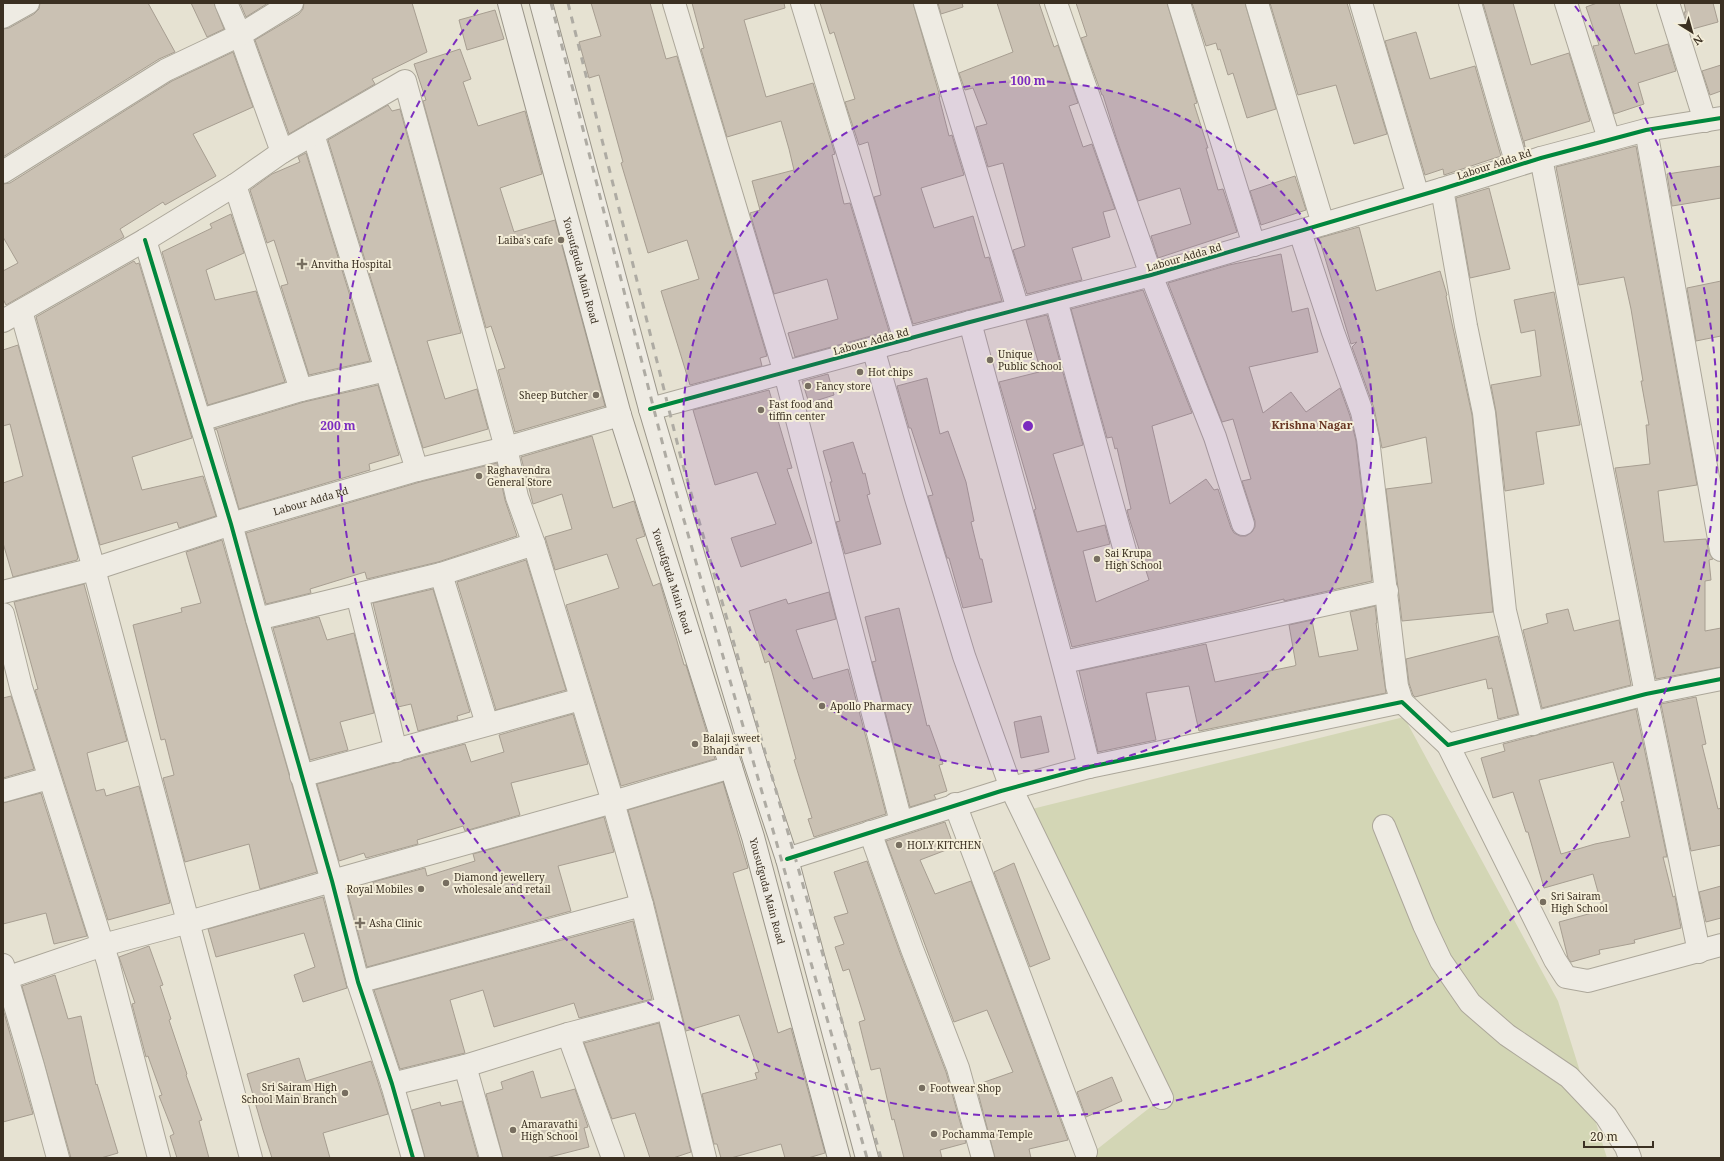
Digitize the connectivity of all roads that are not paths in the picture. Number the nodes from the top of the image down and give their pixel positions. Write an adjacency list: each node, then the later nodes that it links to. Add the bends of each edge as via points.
1 (28, 3): 16 (street)
2 (226, 3): 17 (street)
3 (292, 3): 17 (street)
4 (509, 3): 44 (street, Yousufguda Main Road)
5 (541, 3): 43 (street)
6 (674, 3): 41 (street)
7 (802, 3): 38 (street)
8 (926, 3): 35 (street)
9 (1056, 3): 33 (street)
10 (1179, 3): 32 (street)
11 (1257, 3): 29 (street)
12 (1361, 3): 28 (street)
13 (1470, 3): 24 (street)
14 (1566, 3): 21 (street)
15 (1668, 3): 18 (street)
16 (3, 17)
17 (240, 35): 22 (street); 25 (street, via 166,70)
18 (1713, 119): 19 (street, Labour Adda Rd)
19 (1646, 130): 21 (street, Labour Adda Rd); 51 (street)
20 (313, 134): 22 (street); 40 (street); 46 (street, via 405,81)
21 (1609, 139): 23 (street, Labour Adda Rd)
22 (282, 152): 26 (street)
23 (1540, 158): 24 (street, Labour Adda Rd); 63 (street)
24 (1517, 165): 27 (street, Labour Adda Rd)
25 (3, 172)
26 (235, 185): 31 (street); 42 (street)
27 (1442, 189): 28 (street, Labour Adda Rd); 67 (street, via 1484,413 1505,611)
28 (1418, 196): 29 (street, Labour Adda Rd)
29 (1323, 224): 30 (street, Labour Adda Rd)
30 (1300, 232): 32 (street, Labour Adda Rd); 55 (street, via 1367,432)
31 (145, 240): 36 (street); 45 (street)
32 (1254, 245): 33 (street, Labour Adda Rd)
33 (1151, 275): 34 (street, Labour Adda Rd); 49 (street, via 1215,437)
34 (1056, 300): 35 (street, Labour Adda Rd); 52 (street)
35 (1018, 309): 37 (street, Labour Adda Rd)
36 (12, 316): 53 (street)
37 (970, 322): 38 (street, Labour Adda Rd); 60 (street)
38 (905, 340): 39 (street, Labour Adda Rd)
39 (873, 348): 41 (street, Labour Adda Rd); 74 (street, via 964,656)
40 (386, 370): 42 (street); 47 (street)
41 (785, 372): 43 (street, Labour Adda Rd); 78 (street)
42 (301, 390): 45 (street)
43 (650, 409): 81 (street, via 754,759)
44 (620, 415): 46 (street, Labour Adda Rd); 70 (street, Yousufguda Main Road)
45 (200, 420): 48 (street)
46 (506, 448): 47 (street, Labour Adda Rd); 50 (street, via 517,497)
47 (417, 470): 48 (street, Labour Adda Rd)
48 (231, 524): 53 (street, Labour Adda Rd); 59 (street)
49 (1243, 524)
50 (534, 544): 54 (street); 64 (street)
51 (1721, 550)
52 (1125, 551)
53 (94, 569): 56 (street, Labour Adda Rd); 84 (street)
54 (441, 574): 57 (street); 66 (street)
55 (1387, 591): 60 (street); 65 (street, via 1397,686)
56 (3, 592)
57 (357, 594): 59 (street); 69 (street)
58 (3, 614): 62 (street)
59 (256, 619): 72 (street)
60 (1064, 662): 71 (street)
61 (1721, 679): 63 (street)
62 (12, 690): 73 (street)
63 (1646, 694): 67 (street); 87 (street)
64 (581, 699): 66 (street); 76 (street)
65 (1402, 702): 68 (street); 71 (street)
66 (487, 724): 69 (street)
67 (1533, 724): 68 (street)
68 (1448, 745): 87 (street, via 1566,978 1588,981)
69 (396, 751): 72 (street)
70 (730, 767): 76 (street); 103 (street, Yousufguda Main Road, via 753,837)
71 (1089, 767): 74 (street)
72 (301, 776): 82 (street)
73 (49, 778): 75 (street); 85 (street)
74 (1011, 788): 77 (street); 94 (street)
75 (3, 791)
76 (613, 802): 82 (street); 83 (street)
77 (955, 804): 78 (street); 95 (street)
78 (900, 822): 80 (street)
79 (1384, 826): 106 (street, via 1424,925 1442,961 1470,1003 1507,1036 1568,1077 1606,1116)
80 (870, 832): 81 (street); 105 (street, via 958,1068)
81 (787, 859): 104 (street)
82 (332, 881): 84 (street); 89 (street)
83 (642, 905): 89 (street); 90 (street)
84 (189, 922): 85 (street); 98 (street)
85 (103, 945): 88 (street); 97 (street)
86 (1721, 945): 87 (street)
87 (1699, 952)
88 (4, 974): 96 (street)
89 (358, 982): 93 (street)
90 (667, 1008): 91 (street); 102 (street)
91 (568, 1034): 92 (street); 101 (street)
92 (465, 1066): 93 (street); 100 (street)
93 (392, 1084): 99 (street)
94 (1162, 1098)
95 (1086, 1152)
96 (58, 1158)
97 (159, 1158)
98 (252, 1158)
99 (413, 1158)
100 (491, 1158)
101 (614, 1158)
102 (705, 1158)
103 (839, 1158)
104 (867, 1158)
105 (983, 1158)
106 (1630, 1158)

